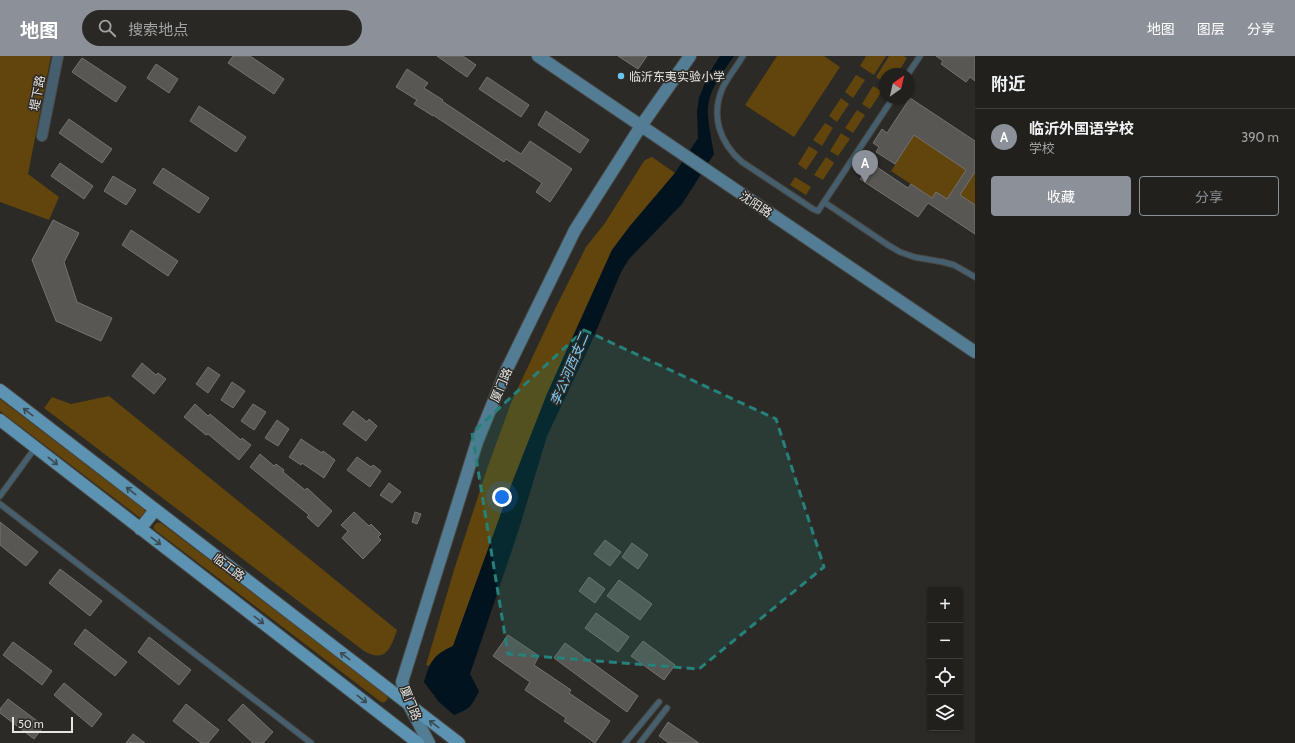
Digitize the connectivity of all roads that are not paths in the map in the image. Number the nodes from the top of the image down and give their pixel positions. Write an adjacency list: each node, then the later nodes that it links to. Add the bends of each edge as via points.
1 (58, 56): 9 (street, 堤下路)
2 (538, 56): 8 (street, 沈阳路)
3 (690, 56): 8 (street, 厦门路)
4 (744, 56): 10 (lane, via 721,92 717,115 723,140 742,162 813,210 819,210)
5 (920, 56): 6 (lane)
6 (912, 68)
7 (889, 104): 10 (lane)
8 (641, 126): 12 (street, 沈阳路); 21 (street, 厦门路, via 575,230 506,371 477,442 402,682)
9 (42, 136)
10 (824, 202): 11 (lane, via 900,252 954,265)
11 (975, 277)
12 (975, 352)
13 (0, 390): 18 (main road, 临工路, one-way to 13)
14 (0, 420): 15 (main road, 临工路)
15 (36, 448): 16 (lane); 19 (main road, 临工路, one-way to 19)
16 (0, 496)
17 (0, 504): 23 (lane)
18 (155, 510): 19 (main road); 21 (main road, 临工路, one-way to 18)
19 (140, 529): 24 (main road, 临工路, one-way to 24)
20 (659, 702): 27 (lane)
21 (409, 705): 25 (street, 厦门路); 26 (main road, 临工路, one-way to 21)
22 (667, 708): 28 (lane)
23 (311, 743)
24 (418, 743)
25 (429, 743)
26 (460, 743)
27 (626, 743)
28 (640, 743)

